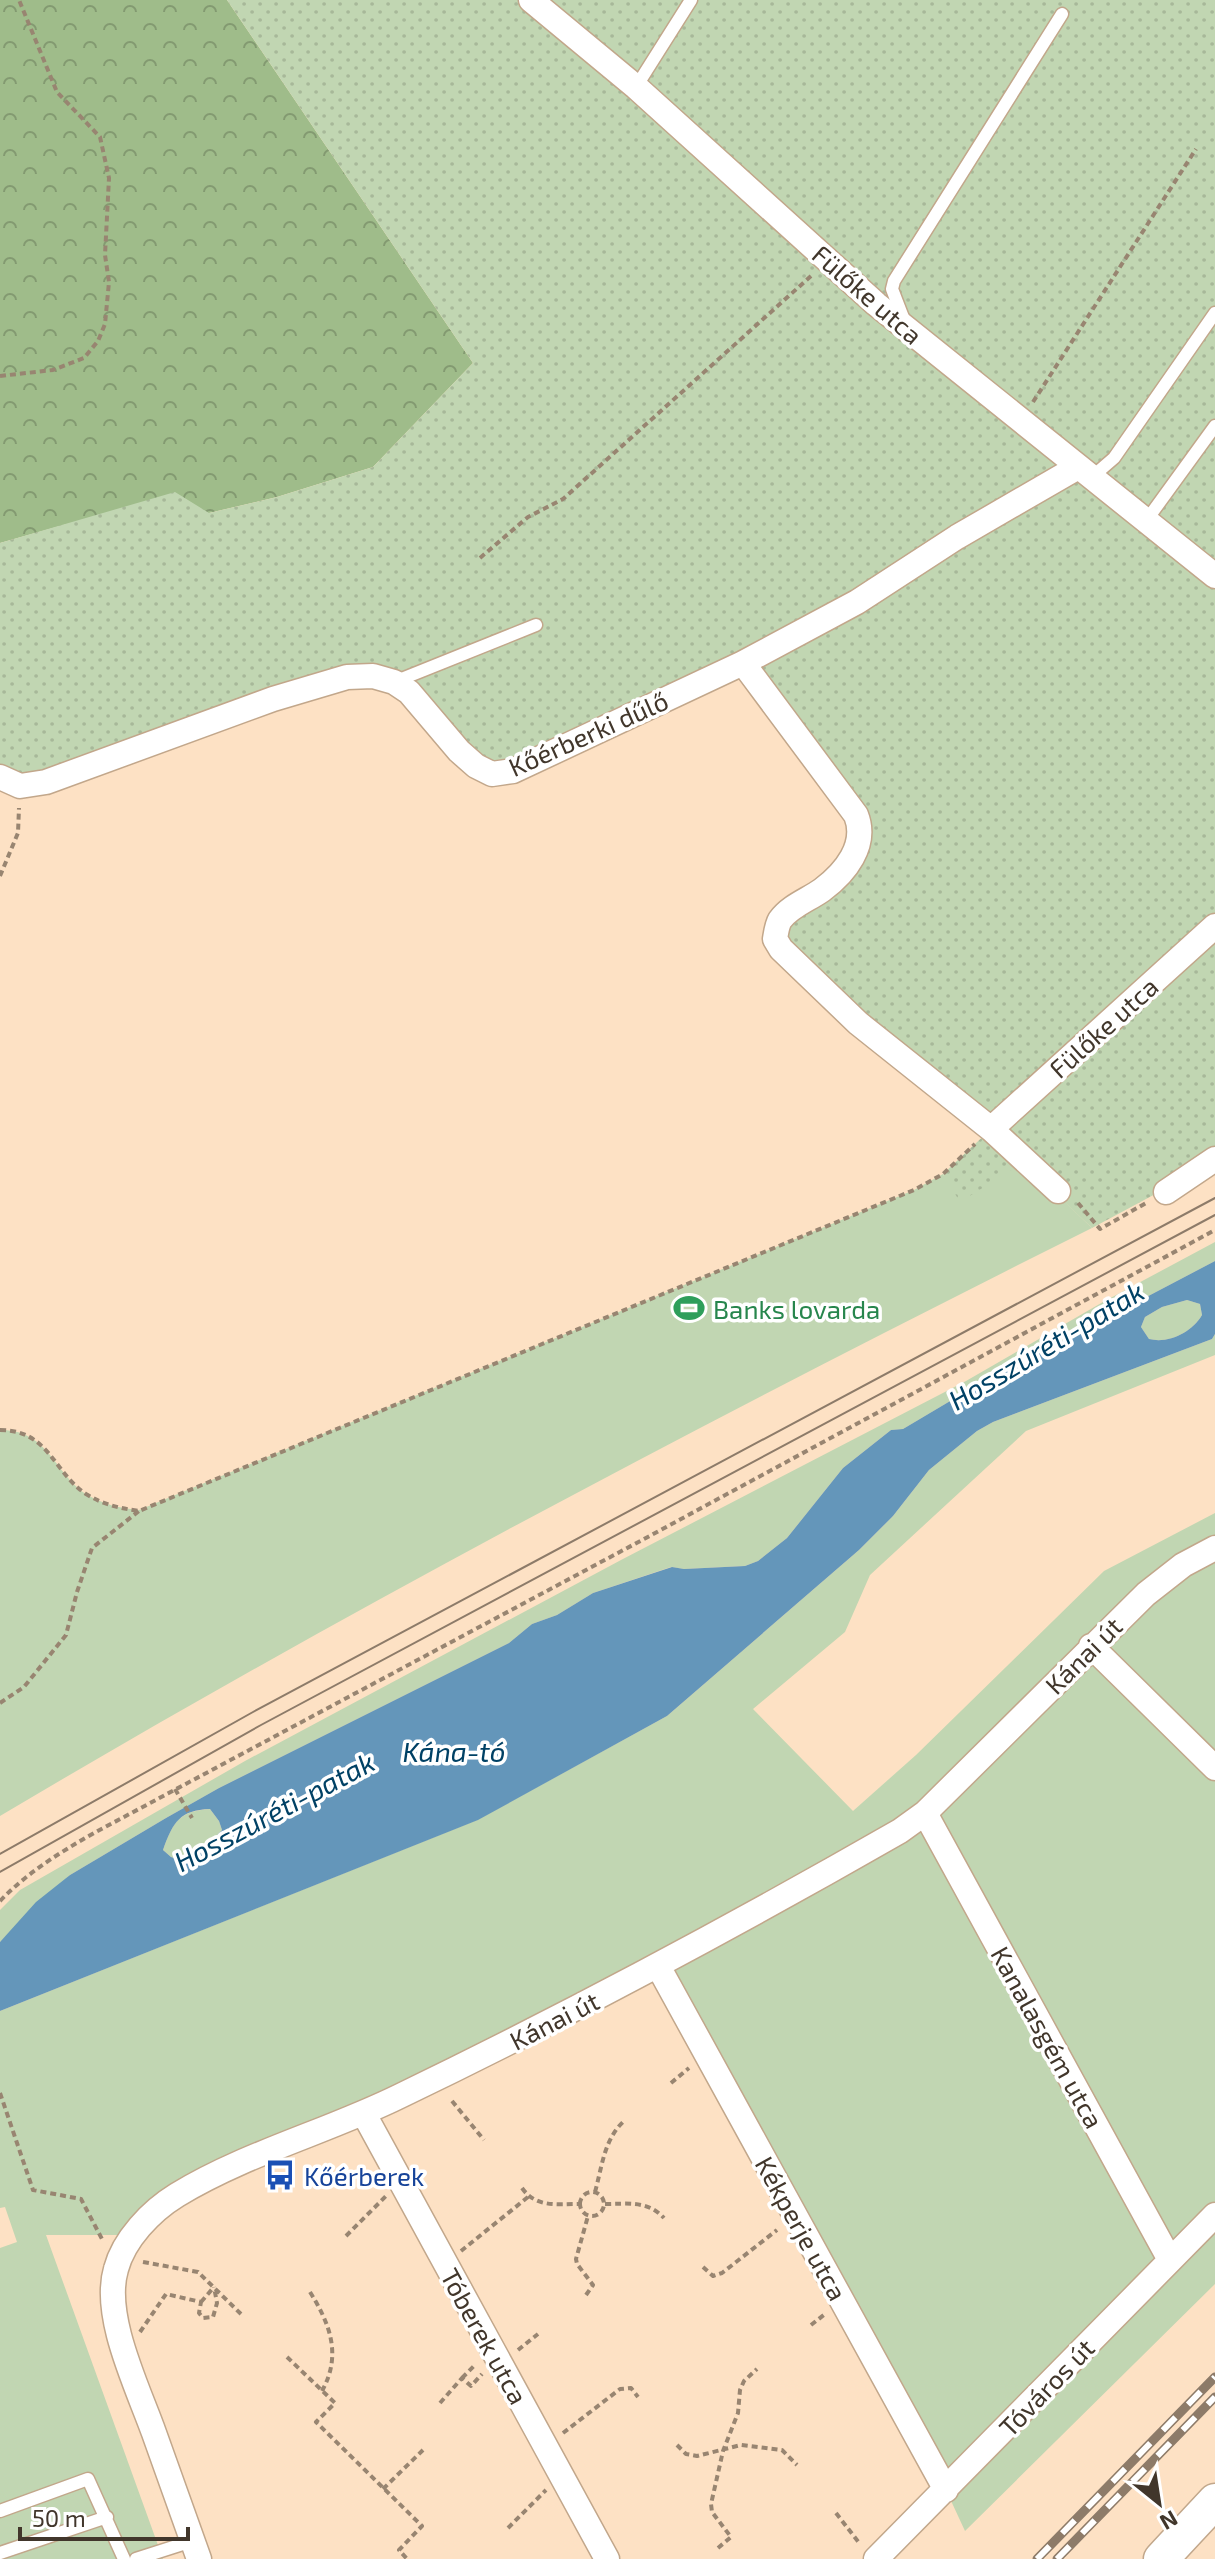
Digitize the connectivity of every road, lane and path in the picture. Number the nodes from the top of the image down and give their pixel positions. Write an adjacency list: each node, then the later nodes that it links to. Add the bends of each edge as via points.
1 (19, 0): 10 (path, via 57,92 100,137 109,178 109,282 105,324 84,358 53,370)
2 (531, 0): 5 (street, Fülőke utca)
3 (691, 0): 5 (lane)
4 (1062, 14): 9 (lane, via 894,281 892,289)
5 (636, 87): 7 (street, Fülőke utca)
6 (1196, 149): 11 (path)
7 (826, 260): 9 (street, Fülőke utca); 15 (path, via 563,499 528,517)
8 (1215, 313): 13 (lane, via 1114,458)
9 (908, 331): 11 (street, Fülőke utca)
10 (0, 376)
11 (1022, 421): 13 (street, Fülőke utca)
12 (1215, 426): 14 (lane)
13 (1085, 472): 14 (street, Fülőke utca); 18 (street, Kőérberki dűlő, via 957,537 857,602)
14 (1146, 521): 16 (street, Fülőke utca)
15 (480, 558)
16 (1215, 576)
17 (536, 625): 19 (lane)
18 (743, 663): 19 (street, Kőérberki dűlő, via 513,771 492,774 459,751 409,692); 23 (street, via 862,829 855,855 840,874 789,911 779,922 775,939 858,1023)
19 (394, 682): 20 (street, via 347,677 46,782)
20 (10, 781): 21 (path, via 18,833)
21 (0, 876)
22 (1215, 926): 23 (street, Fülőke utca)
23 (991, 1129): 25 (street); 29 (path, via 943,1174 914,1190)
24 (1215, 1159): 26 (street)
25 (1058, 1191): 26 (path, via 1068,1191 1100,1229)
26 (1166, 1192)
27 (1215, 1230): 34 (path)
28 (0, 1430): 29 (path, via 16,1430 38,1441 84,1493 110,1507)
29 (139, 1511): 32 (path, via 92,1548 66,1635 24,1687)
30 (1215, 1548): 31 (street, Kánai út, via 1146,1594)
31 (1091, 1646): 33 (street); 35 (street, Kánai út)
32 (0, 1703)
33 (1215, 1768)
34 (175, 1789): 36 (path); 37 (path, via 39,1866)
35 (925, 1813): 38 (street, Kánai út); 59 (street, Kanalasgém utca)
36 (192, 1818)
37 (0, 1901)
38 (658, 1966): 43 (street, Kánai út); 85 (street, Kékperje utca)
39 (694, 2064): 40 (path)
40 (671, 2083)
41 (0, 2093): 57 (path, via 33,2190 81,2199)
42 (452, 2101): 45 (path)
43 (364, 2114): 92 (street, Kánai út, via 174,2197 133,2235 119,2261 113,2290 118,2333); 98 (street, Tóberek utca)
44 (623, 2122): 47 (path, via 612,2132)
45 (484, 2140)
46 (522, 2188): 49 (path)
47 (595, 2192): 50 (path); 51 (path)
48 (387, 2194): 56 (path)
49 (528, 2197): 50 (path, via 542,2204); 58 (path)
50 (579, 2204): 53 (path)
51 (605, 2204): 53 (path, via 602,2212); 54 (path, via 643,2205)
52 (1215, 2215): 59 (street, Tóváros út)
53 (588, 2216): 64 (path, via 576,2259 593,2285)
54 (664, 2218)
55 (782, 2226): 61 (path, via 722,2273 713,2276)
56 (346, 2236)
57 (102, 2239)
58 (458, 2253)
59 (1170, 2260): 85 (street, Tóváros út)
60 (143, 2262): 62 (path, via 198,2272)
61 (703, 2267)
62 (214, 2287): 65 (path); 65 (path, via 213,2317 199,2313); 66 (path)
63 (310, 2292): 75 (path, via 334,2348)
64 (586, 2295)
65 (201, 2302): 67 (path, via 166,2294)
66 (242, 2315)
67 (139, 2334)
68 (538, 2334): 69 (path)
69 (513, 2354)
70 (287, 2357): 75 (path)
71 (479, 2361): 74 (path)
72 (757, 2369): 81 (path, via 740,2390 738,2413)
73 (485, 2372): 74 (path, via 471,2386)
74 (462, 2378): 77 (path)
75 (322, 2391): 84 (path, via 335,2403 316,2422)
76 (638, 2397): 78 (path, via 631,2388 620,2389)
77 (440, 2403)
78 (558, 2437)
79 (677, 2445): 81 (path, via 697,2456)
80 (423, 2450): 84 (path)
81 (723, 2451): 82 (path, via 741,2445 782,2450); 91 (path, via 711,2504 731,2537)
82 (797, 2465)
83 (547, 2488): 90 (path)
84 (383, 2489): 97 (path, via 422,2526 399,2550)
85 (946, 2490): 94 (street, Tóváros út)
86 (1215, 2501): 99 (street)
87 (0, 2511): 89 (lane, via 88,2479)
88 (836, 2513): 94 (path)
89 (107, 2517): 93 (lane); 96 (lane)
90 (508, 2528)
91 (718, 2548)
92 (196, 2550): 95 (lane)
93 (0, 2553)
94 (870, 2554)
95 (144, 2558)
96 (124, 2559)
97 (407, 2559)
98 (607, 2559)
99 (1161, 2559)

